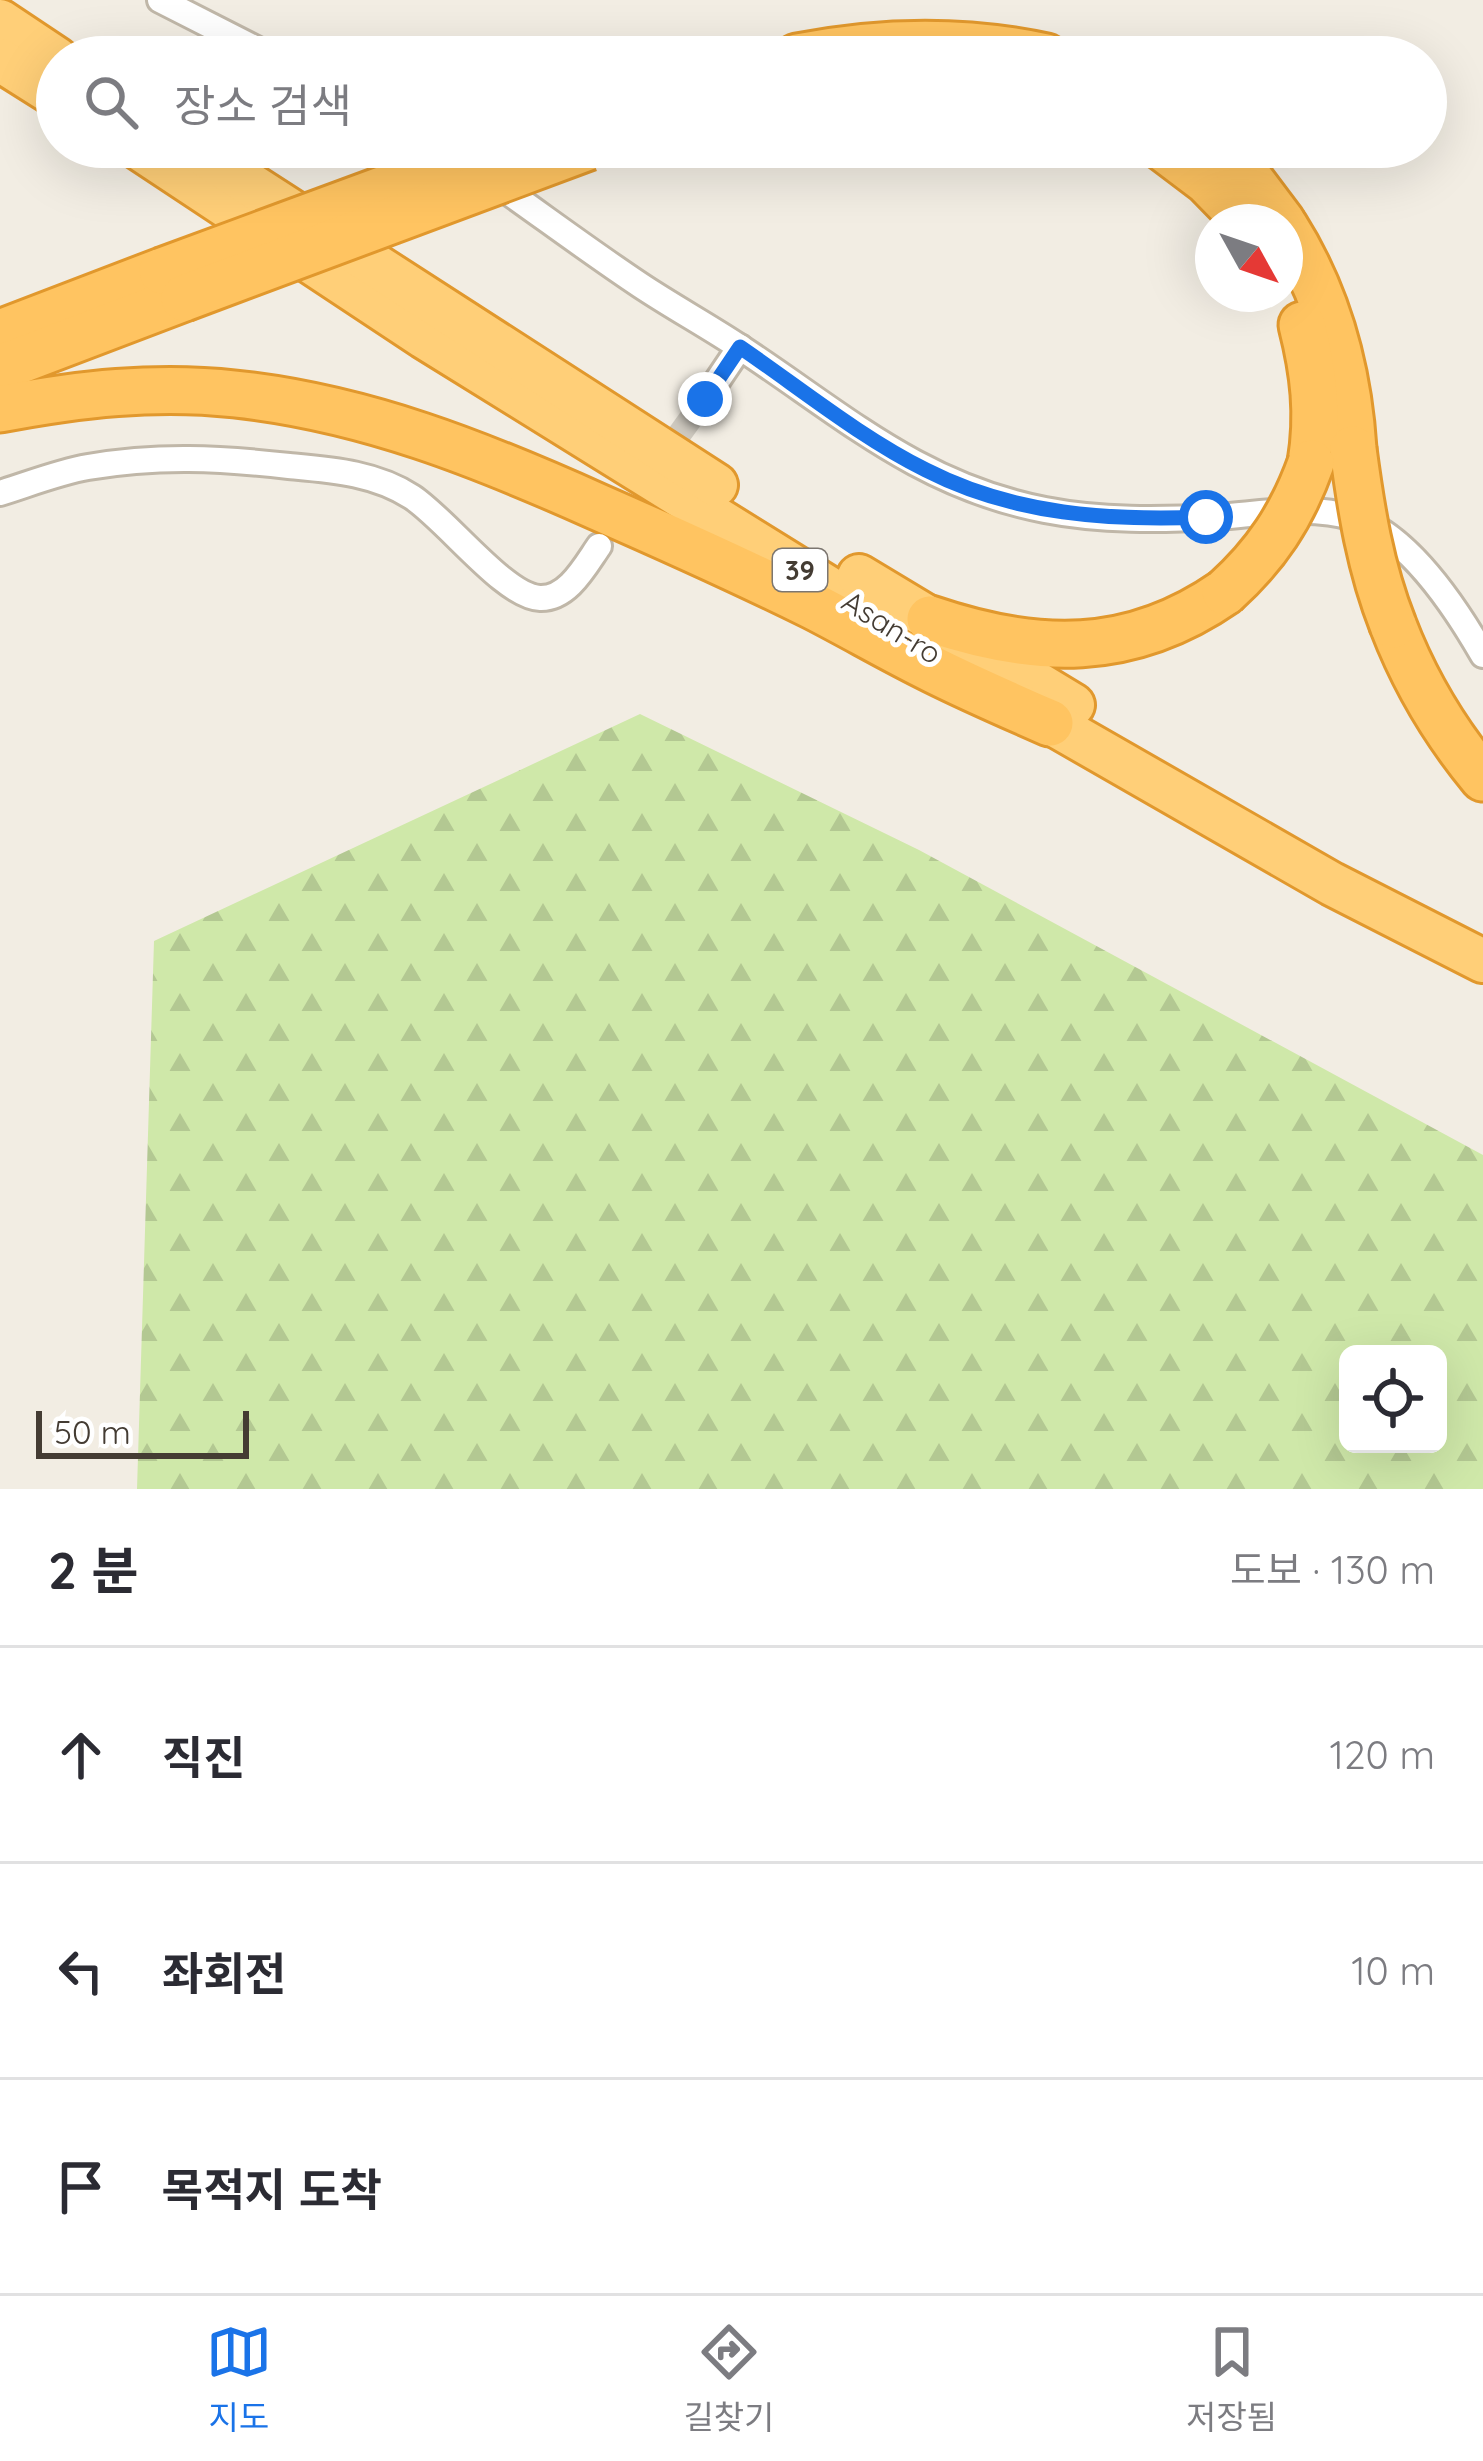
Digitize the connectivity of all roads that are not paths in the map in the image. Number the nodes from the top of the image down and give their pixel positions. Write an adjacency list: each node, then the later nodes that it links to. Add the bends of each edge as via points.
1 (160, 0): 3 (street)
2 (0, 21): 4 (highway)
3 (231, 36)
4 (36, 44)
5 (0, 59): 6 (highway)
6 (36, 82)
7 (168, 168): 28 (highway, Asan-ro / 39, via 424,337)
8 (225, 168): 26 (highway, Asan-ro / 39)
9 (448, 168): 17 (highway, bridge)
10 (475, 168): 20 (street)
11 (524, 168): 17 (highway, bridge)
12 (1190, 168): 14 (highway)
13 (1241, 168): 15 (highway)
14 (1229, 204)
15 (1268, 204)
16 (1303, 263): 29 (highway, bridge, via 1341,353 1364,527 1382,596 1404,654)
17 (173, 284): 19 (highway); 21 (highway)
18 (1298, 312): 26 (highway, bridge, via 1311,361 1310,464 1274,541 1225,592 1165,627 1090,644 979,636)
19 (0, 333)
20 (740, 347): 22 (street); 27 (street, via 890,450 1002,500 1140,520 1324,511 1358,518 1426,573)
21 (0, 368)
22 (705, 399)
23 (0, 409): 28 (highway, via 74,395 196,391 280,400 409,430 705,554)
24 (0, 493): 25 (street, via 85,467 181,457 339,471 412,497 508,586 545,598 564,591)
25 (599, 546)
26 (930, 619): 31 (highway, Asan-ro / 39, via 1303,839)
27 (1483, 655)
28 (1050, 723): 30 (highway, Asan-ro / 39)
29 (1483, 778)
30 (1378, 908): 32 (highway, Asan-ro / 39); 33 (highway)
31 (1483, 933)
32 (1483, 961)
33 (1483, 988)

